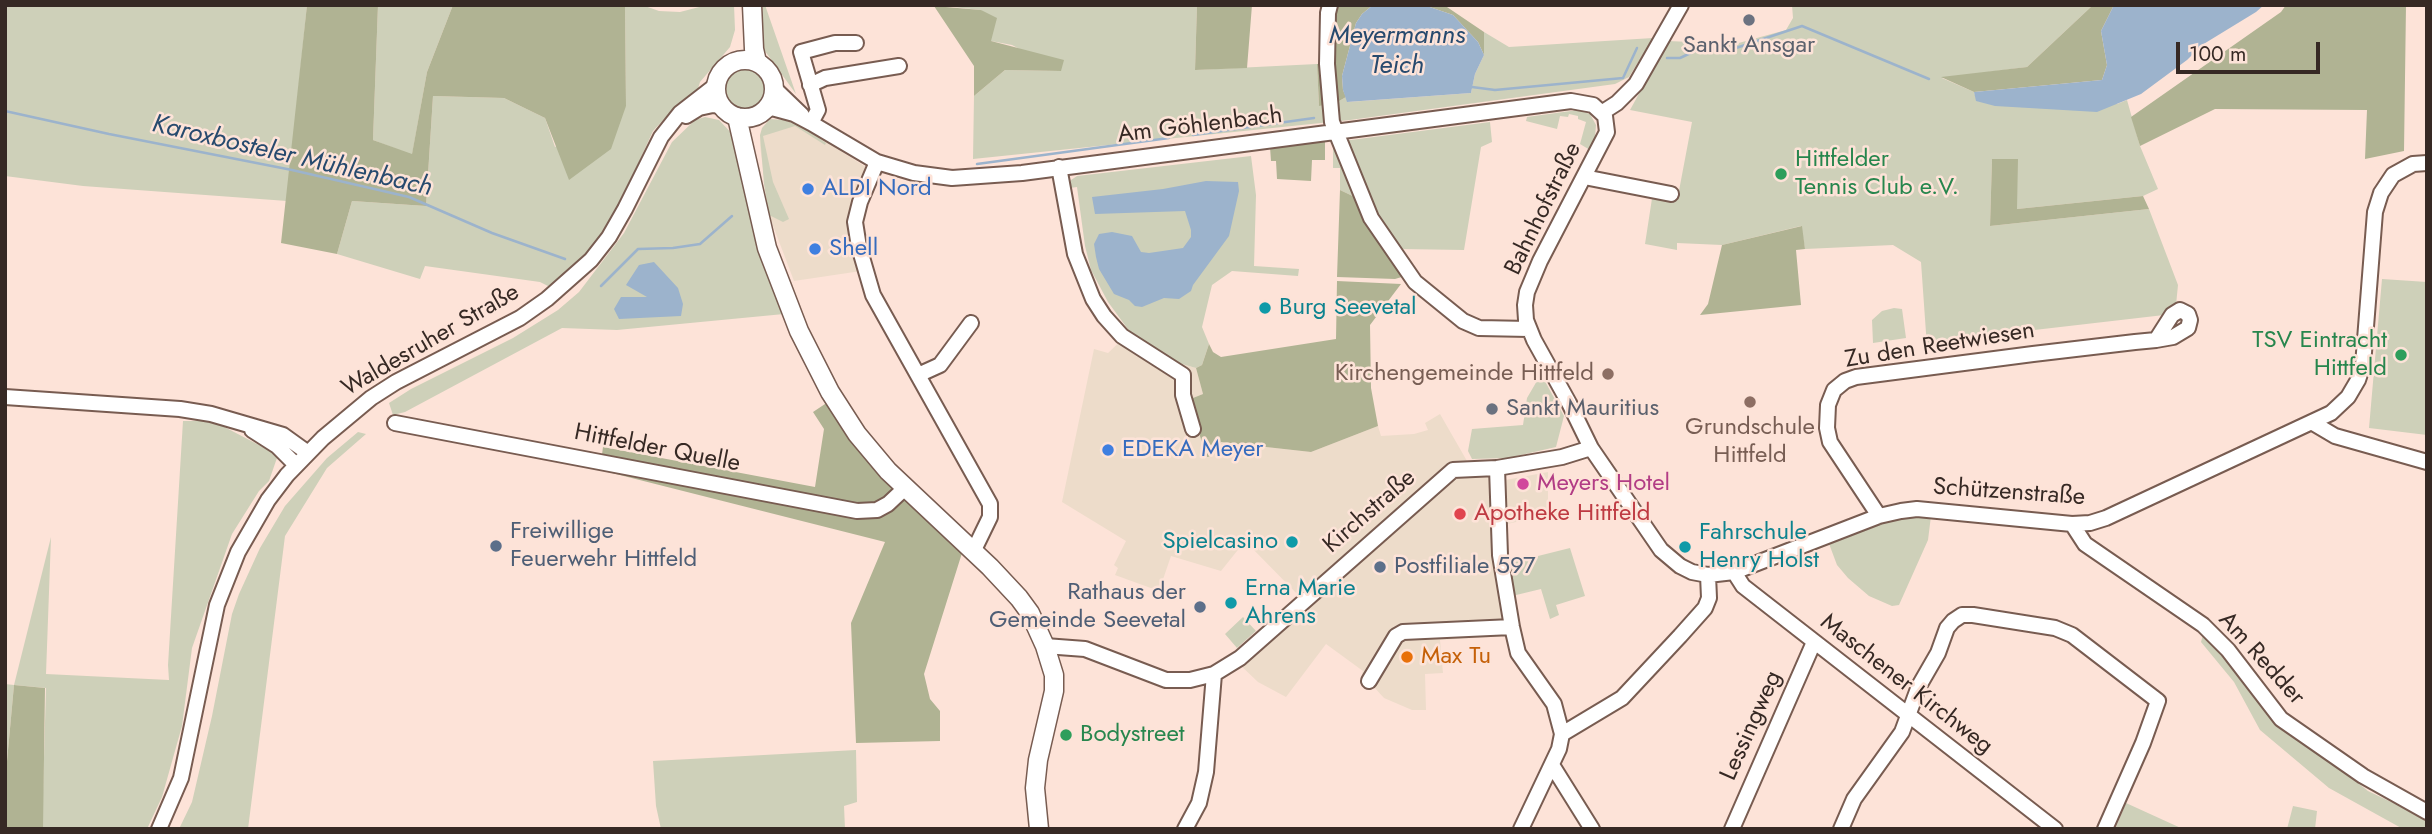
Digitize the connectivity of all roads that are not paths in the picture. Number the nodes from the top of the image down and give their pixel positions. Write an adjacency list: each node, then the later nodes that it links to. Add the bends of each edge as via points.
1 (751, 5): 5 (main road); 6 (main road)
2 (1330, 5): 15 (street, via 1327,64)
3 (1681, 5): 12 (street, via 1636,85)
4 (856, 43): 9 (street, via 801,52)
5 (737, 60): 6 (main road); 8 (main road, via 723,69)
6 (757, 62): 10 (main road, via 769,72)
7 (899, 66): 9 (street, via 825,78)
8 (716, 85): 11 (main road); 16 (street, Waldesruher Straße, via 680,113)
9 (810, 85): 14 (street, via 818,110)
10 (774, 89): 13 (main road); 14 (street, Am Göhlenbach)
11 (721, 106): 13 (main road); 16 (street, Waldesruher Straße, via 699,108)
12 (1603, 112): 15 (street, Am Göhlenbach, via 1571,101); 20 (street, Bahnhofstraße, via 1607,132)
13 (753, 114): 14 (street, Am Göhlenbach, via 794,114); 36 (main road, via 751,184 779,282 818,371 858,434)
14 (811, 123): 17 (street, Am Göhlenbach)
15 (1337, 133): 19 (street, Am Göhlenbach); 23 (street, via 1371,218 1415,282 1471,325)
16 (661, 137): 32 (street, Waldesruher Straße, via 609,237 569,280 520,318 371,398)
17 (877, 162): 19 (street, Am Göhlenbach, via 952,177); 25 (street, via 860,202 857,237 873,295)
18 (2427, 163): 27 (street, Schützenstraße, via 2413,164 2393,175 2381,193 2375,212 2363,365 2348,397)
19 (1059, 167): 30 (street, via 1075,254 1093,299 1122,336 1183,375 1183,396)
20 (1584, 177): 21 (street); 23 (street, Bahnhofstraße, via 1529,287 1525,312)
21 (1671, 194)
22 (971, 323): 25 (street, via 940,365)
23 (1529, 330): 31 (street, Bahnhofstraße)
24 (2156, 340): 37 (street, Zu den Reetwiesen, via 1844,381 1828,405 1830,442)
25 (918, 375): 39 (street, via 990,504 990,517)
26 (5, 397): 29 (street, via 180,409)
27 (2313, 423): 33 (street, via 2335,436); 38 (street, Schützenstraße, via 2106,518)
28 (395, 424): 36 (street, Hittfelder Quelle, via 858,511 877,510)
29 (245, 425): 32 (street, via 283,435); 34 (street)
30 (1193, 429)
31 (1591, 448): 35 (street, Kirchstraße); 41 (street, Bahnhofstraße, via 1661,550 1680,566)
32 (308, 453): 34 (street, Waldesruher Straße)
33 (2427, 462)
34 (296, 465): 53 (street, Waldesruher Straße, via 253,524 225,583 210,632 181,778)
35 (1497, 468): 42 (street, via 1500,555); 45 (street, Kirchstraße, via 1453,470 1240,657)
36 (904, 489): 39 (main road)
37 (1879, 516): 38 (street, Schützenstraße, via 1917,509); 40 (street, Schützenstraße)
38 (2072, 524): 52 (street, Am Redder, via 2085,544 2203,625 2281,719 2362,776)
39 (973, 552): 44 (main road, via 1019,598)
40 (1734, 572): 41 (street, Schützenstraße); 43 (street, Maschener Kirchweg, via 1743,586)
41 (1708, 575): 50 (street, via 1705,608 1672,645 1622,698)
42 (1512, 627): 47 (street, via 1413,631 1396,636); 50 (street, via 1518,653 1557,712)
43 (1814, 642): 49 (street, Maschener Kirchweg); 58 (street, Lessingweg)
44 (1045, 646): 46 (street, Kirchstraße, via 1085,649 1166,680); 54 (main road, via 1054,691 1035,788)
45 (1214, 674): 46 (street, Kirchstraße); 48 (street)
46 (1190, 680): 48 (street)
47 (1368, 681)
48 (1212, 707): 55 (street, via 1206,772 1199,803)
49 (1909, 716): 59 (street, via 1902,733 1854,799); 60 (street, Maschener Kirchweg); 61 (street, via 1947,628 1962,615 2039,625 2072,635 2158,701)
50 (1562, 734): 51 (street)
51 (1552, 765): 56 (street); 57 (street)
52 (2427, 812)
53 (159, 829)
54 (1040, 829)
55 (1185, 829)
56 (1521, 829)
57 (1592, 829)
58 (1732, 829)
59 (1841, 829)
60 (2055, 829)
61 (2105, 829)

